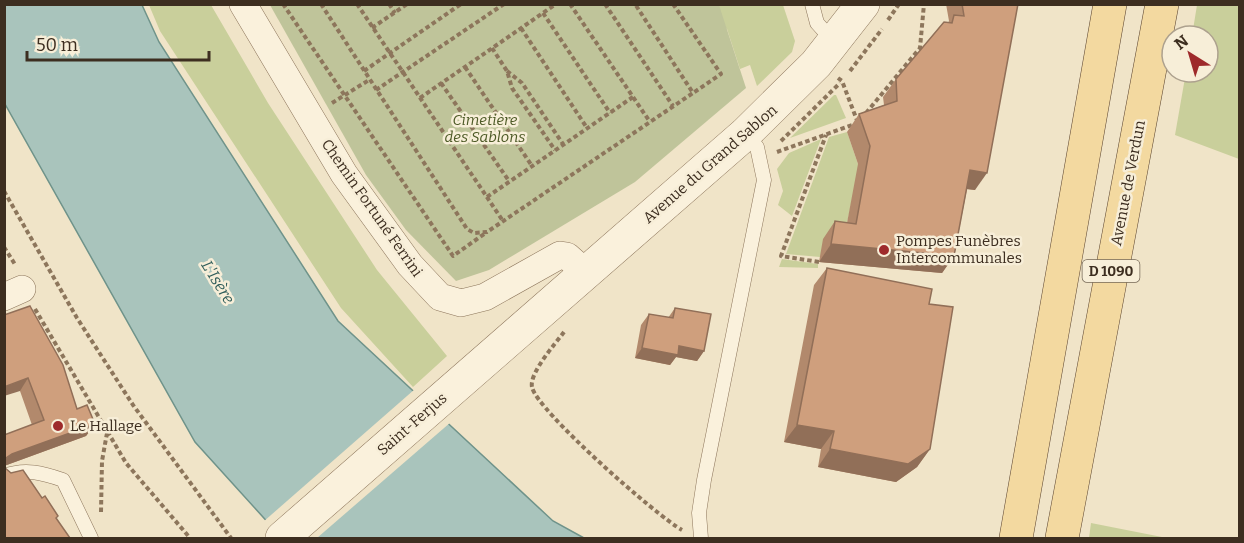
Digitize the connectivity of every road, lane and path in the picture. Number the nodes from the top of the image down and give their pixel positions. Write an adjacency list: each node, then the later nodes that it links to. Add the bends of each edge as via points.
1 (243, 4): 55 (street, Chemin Fortuné Ferrini, via 344,174 410,265 440,297 461,303 485,297 560,255 567,256)
2 (283, 4): 34 (path)
3 (321, 4): 27 (path)
4 (357, 4): 21 (path)
5 (389, 4): 19 (path)
6 (407, 4): 19 (path)
7 (461, 4): 24 (path)
8 (504, 4): 29 (path)
9 (556, 4): 20 (path)
10 (570, 4): 35 (path)
11 (606, 4): 38 (path)
12 (635, 4): 33 (path)
13 (673, 4): 33 (path, via 721,74)
14 (812, 4): 25 (lane)
15 (863, 4): 25 (street, Avenue du Grand Sablon)
16 (924, 4): 42 (path, via 920,48)
17 (1110, 4): 66 (main road, D 1090)
18 (1162, 4): 67 (main road, Avenue de Verdun / D 1090)
19 (395, 13): 21 (path)
20 (543, 13): 22 (path); 40 (path)
21 (372, 28): 24 (path)
22 (521, 28): 23 (path); 43 (path)
23 (492, 48): 26 (path); 28 (path)
24 (390, 53): 27 (path); 29 (path)
25 (825, 54): 42 (path, via 842,81); 46 (street, Avenue du Grand Sablon)
26 (465, 67): 31 (path); 48 (path)
27 (364, 71): 30 (path)
28 (507, 71): 45 (path, via 522,83); 47 (path, via 512,88)
29 (403, 72): 32 (path); 36 (path)
30 (369, 80): 32 (path); 34 (path)
31 (441, 83): 36 (path); 49 (path)
32 (376, 90): 53 (path, via 467,228 474,233)
33 (693, 93): 38 (path)
34 (344, 95): 37 (path); 53 (path, via 453,256)
35 (633, 97): 40 (path); 41 (path)
36 (420, 98): 51 (path)
37 (331, 103)
38 (674, 106): 41 (path)
39 (874, 112): 42 (path)
40 (610, 113): 43 (path)
41 (650, 122): 52 (path)
42 (858, 123): 44 (path)
43 (587, 128): 45 (path)
44 (826, 135): 46 (path); 54 (path, via 781,256)
45 (563, 144): 47 (path)
46 (752, 146): 55 (street, Avenue du Grand Sablon); 61 (lane, via 764,180 704,480)
47 (555, 150): 48 (path)
48 (532, 166): 49 (path)
49 (509, 181): 51 (path)
50 (4, 191): 64 (path, via 77,318 127,395)
51 (487, 196): 52 (path)
52 (503, 221): 53 (path)
53 (487, 232)
54 (819, 262)
55 (585, 272): 57 (street, Avenue du Grand Sablon)
56 (13, 293): 58 (path)
57 (555, 319): 61 (path, via 531,379 537,398 566,430 653,508 676,527); 65 (street, Saint-Ferjus)
58 (107, 432): 60 (path, via 102,461); 63 (path, via 126,463)
59 (4, 476): 62 (lane, via 16,472 42,473 63,480)
60 (103, 518)
61 (697, 537)
62 (91, 538)
63 (190, 538)
64 (231, 538)
65 (282, 538)
66 (1016, 538)
67 (1062, 538)

